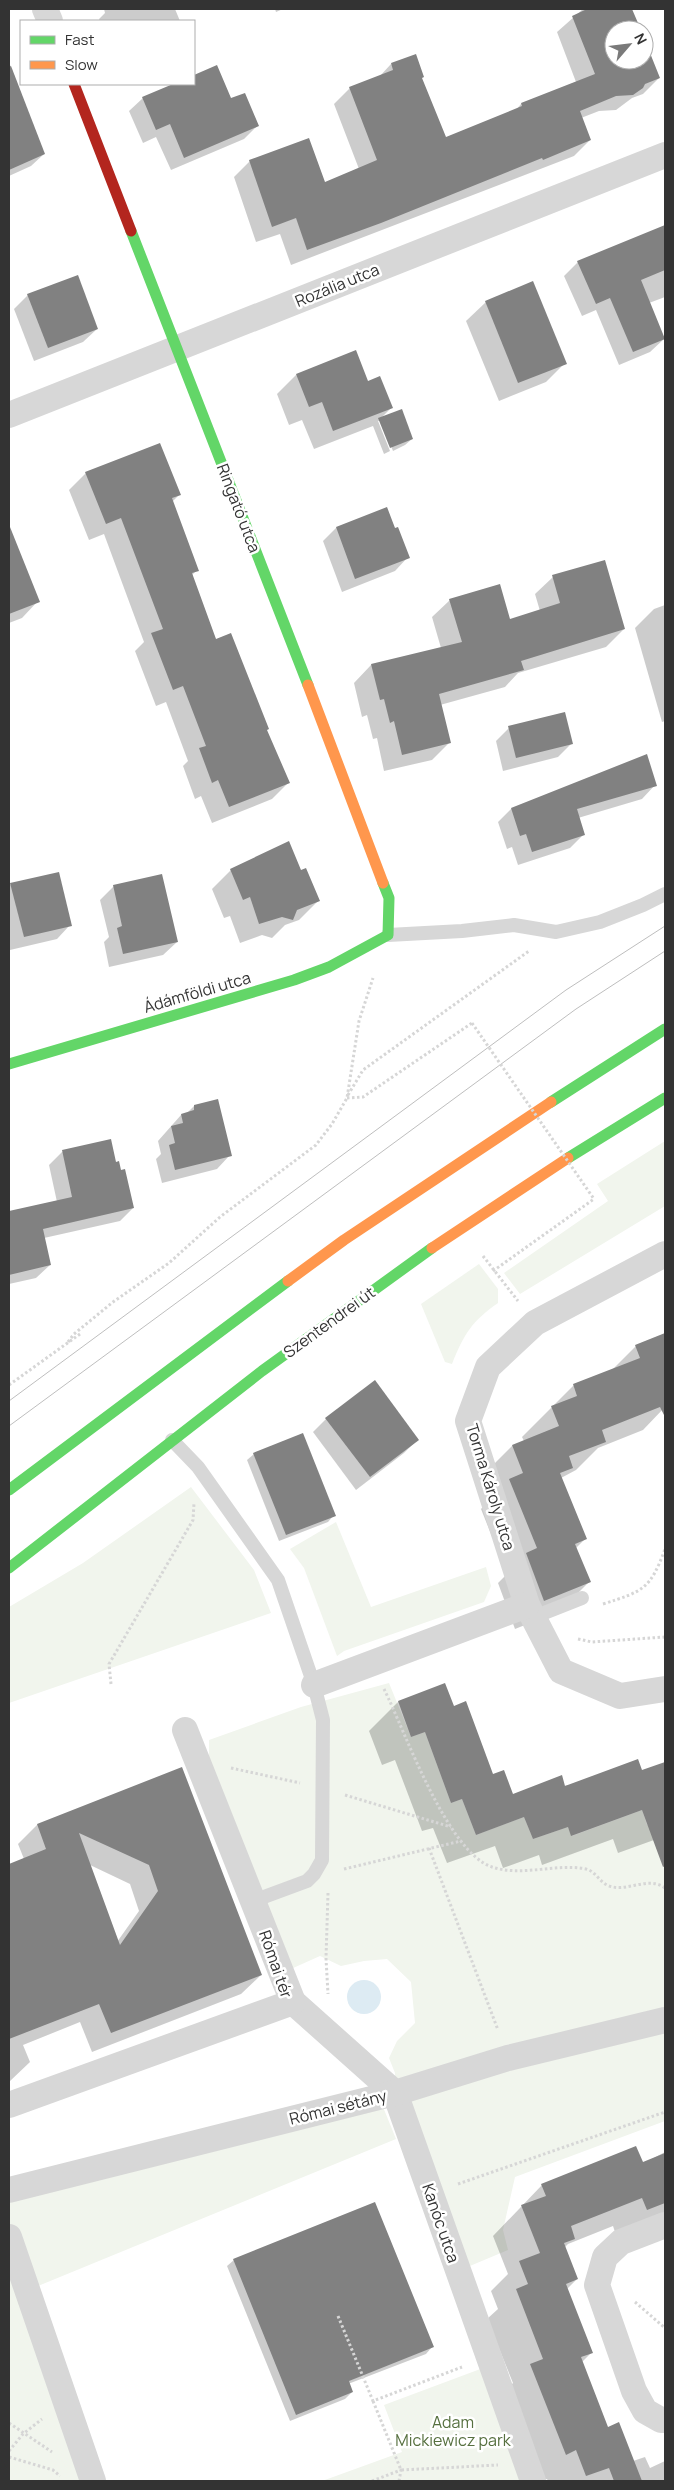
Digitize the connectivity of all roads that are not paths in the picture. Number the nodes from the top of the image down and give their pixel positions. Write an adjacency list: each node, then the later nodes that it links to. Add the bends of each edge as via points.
1 (74, 85): 3 (main road, Ringató utca)
2 (665, 155): 3 (street, Rozália utca)
3 (177, 348): 4 (street, Rozália utca); 6 (main road, Ringató utca, via 389,898)
4 (9, 414)
5 (662, 893): 6 (lane, via 600,922 556,932 514,924)
6 (388, 935): 8 (main road, Ádámföldi utca, via 330,967 294,980)
7 (665, 1029): 12 (main road, via 344,1240)
8 (9, 1064)
9 (665, 1098): 11 (main road, Szentendrei út, via 575,1152 441,1240)
10 (665, 1254): 15 (street, Torma Károly utca, via 535,1323 488,1367 468,1421)
11 (172, 1440): 13 (main road, Szentendrei út); 16 (lane, via 198,1467 278,1580)
12 (9, 1490)
13 (9, 1568)
14 (582, 1598): 15 (lane, via 558,1607)
15 (530, 1611): 16 (street); 17 (street, Torma Károly utca, via 561,1671 620,1696)
16 (314, 1685): 19 (lane, via 323,1720 324,1852 307,1881)
17 (665, 1689)
18 (185, 1730): 19 (street, Római tér)
19 (253, 1901): 20 (street, Római tér)
20 (293, 2002): 22 (street, Kanóc utca); 23 (street, Római tér)
21 (665, 2020): 22 (street, Római sétány, via 508,2058)
22 (395, 2093): 24 (street, Római sétány); 28 (street, Kanóc utca)
23 (9, 2105)
24 (9, 2190)
25 (665, 2225): 27 (street, via 621,2242 605,2257 597,2285 634,2391 646,2411)
26 (9, 2237): 29 (street)
27 (665, 2420)
28 (530, 2472)
29 (92, 2481)

